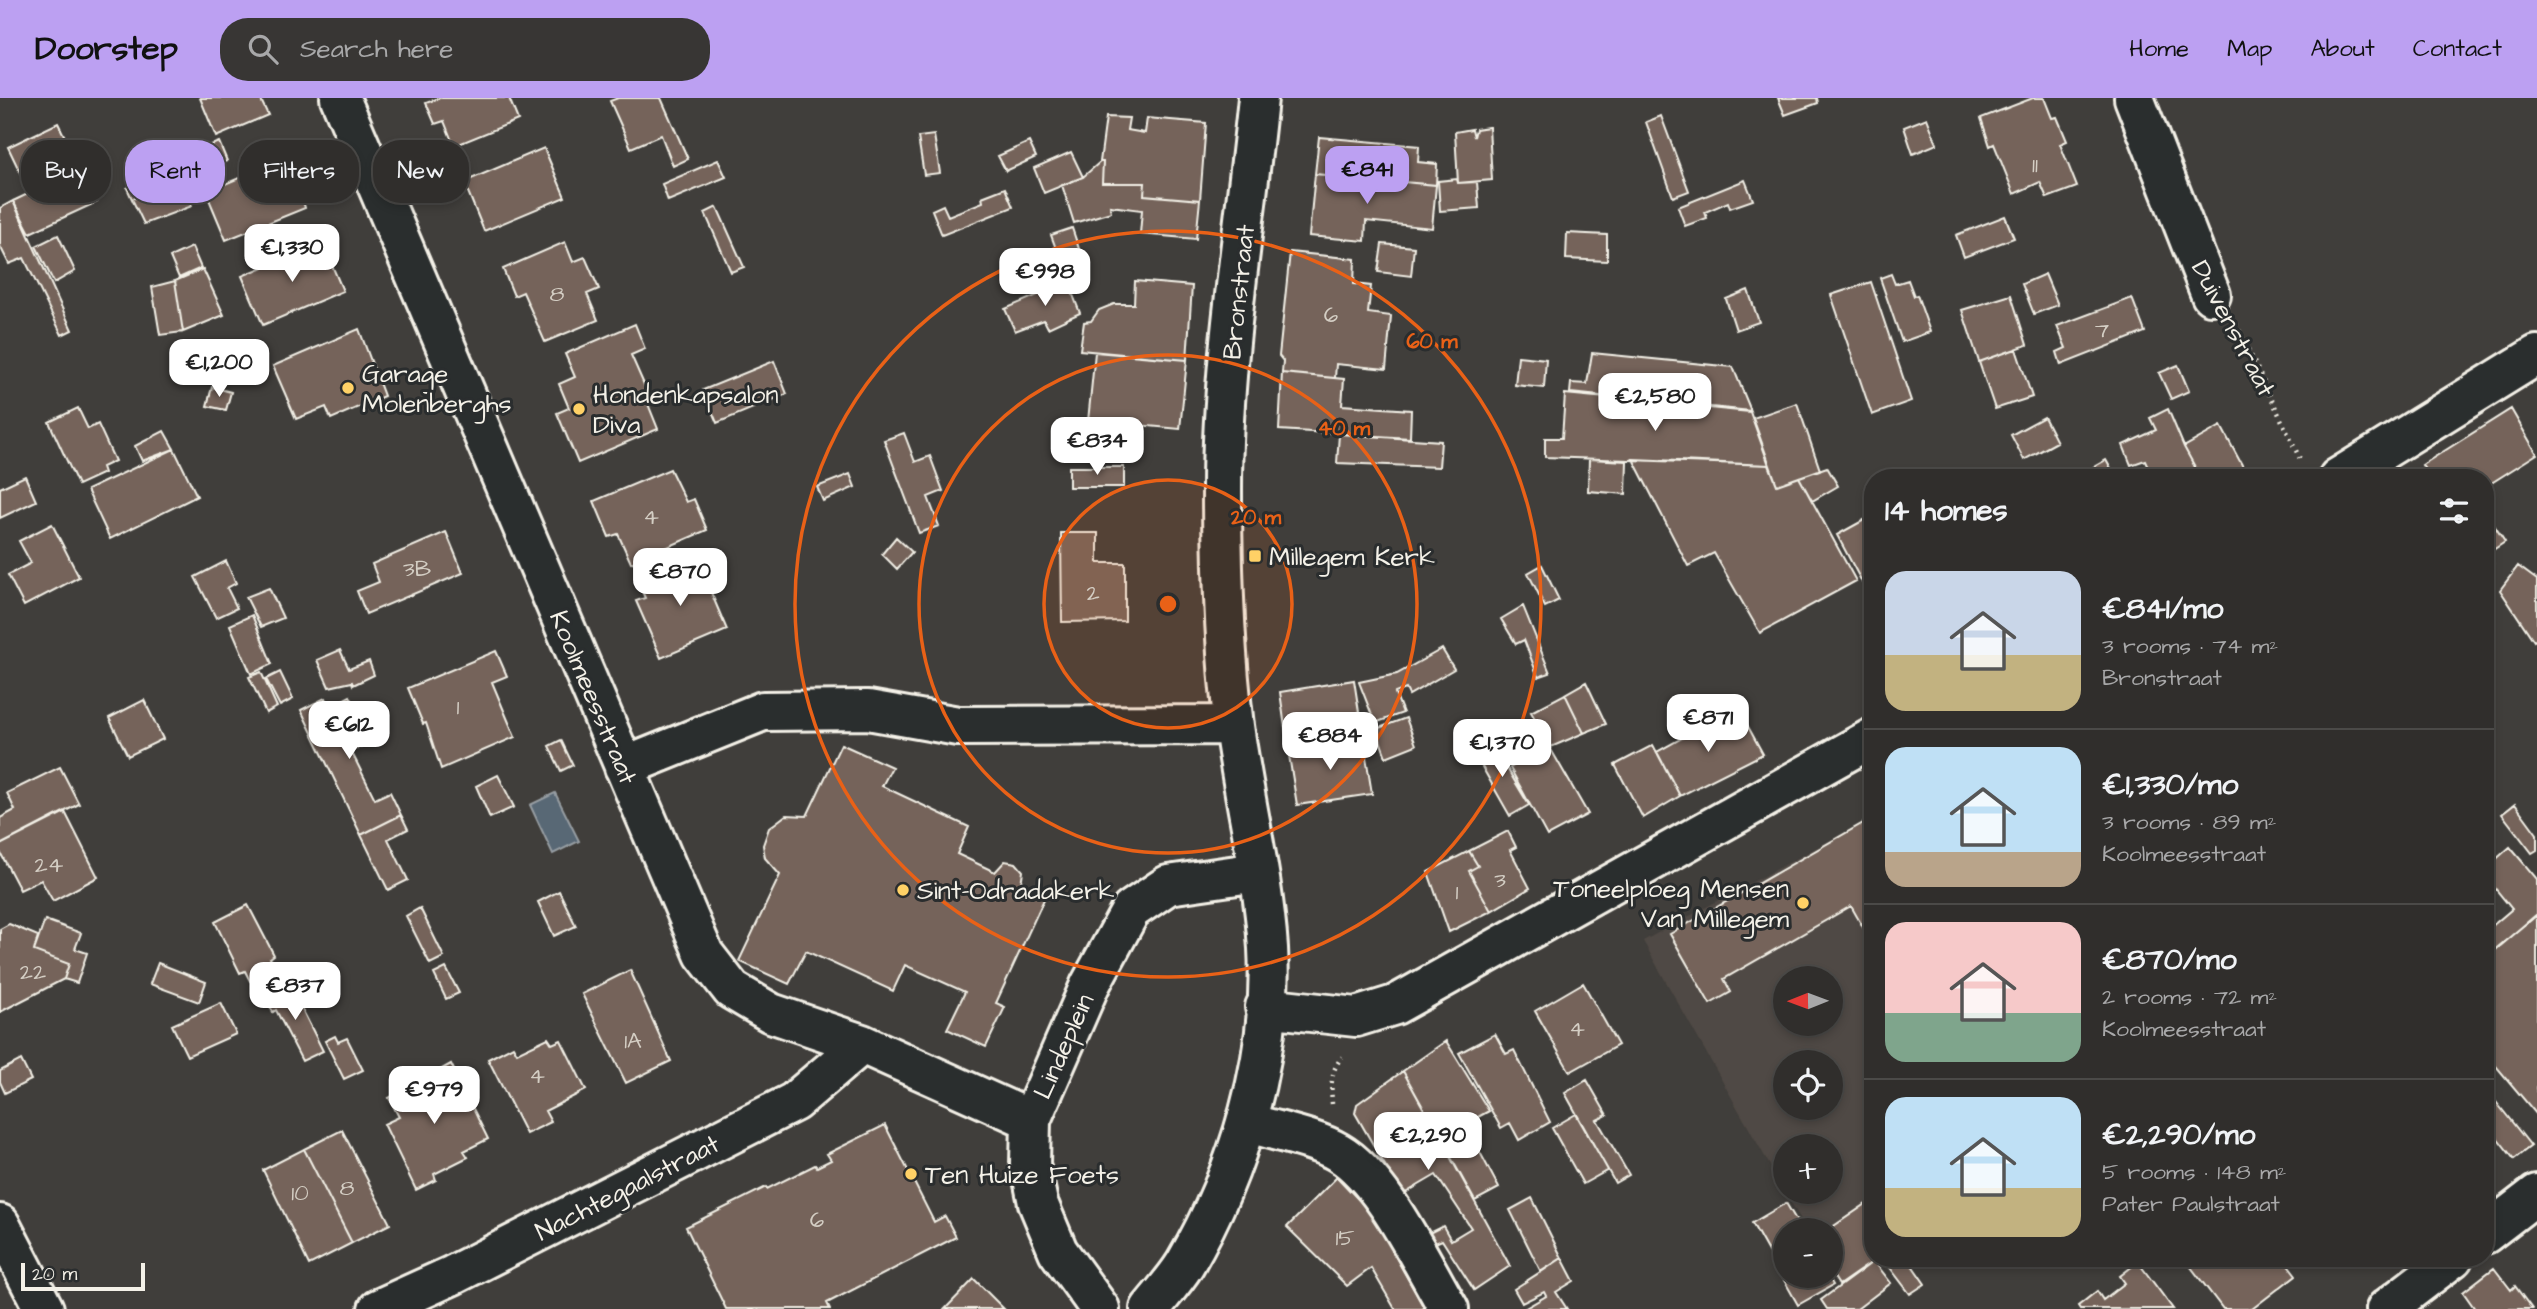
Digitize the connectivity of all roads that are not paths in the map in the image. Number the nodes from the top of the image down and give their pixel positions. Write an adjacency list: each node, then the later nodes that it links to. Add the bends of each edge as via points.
1 (340, 98): 9 (street, Koolmeesstraat)
2 (1258, 98): 7 (street, Bronstraat, via 1232,334 1222,486)
3 (2134, 98): 4 (street, Duivenstraat)
4 (2211, 295)
5 (2528, 366): 6 (street)
6 (2327, 469)
7 (1234, 725): 9 (street, via 958,726 868,710 763,711); 10 (street)
8 (1864, 742): 11 (street, via 1395,1005 1356,1017)
9 (624, 767): 12 (street, Koolmeesstraat, via 705,954 732,990 771,1013)
10 (1258, 872): 11 (street, via 1268,950); 13 (street, Lindeplein, via 1168,885 1131,909 1090,985)
11 (1265, 1007): 14 (street)
12 (862, 1044): 13 (street, Koolmeesstraat); 20 (street, Nachtegaalstraat, via 794,1102)
13 (1031, 1120): 21 (street, Lindeplein, via 1030,1164 1038,1203 1058,1251)
14 (1247, 1122): 22 (street, via 1184,1266); 23 (street, via 1337,1151 1351,1161 1386,1201)
15 (2537, 1194): 17 (street)
16 (0, 1224): 19 (street)
17 (2494, 1227)
18 (2441, 1267): 24 (street)
19 (44, 1309)
20 (378, 1309)
21 (1100, 1309)
22 (1150, 1309)
23 (1448, 1309)
24 (2386, 1309)

